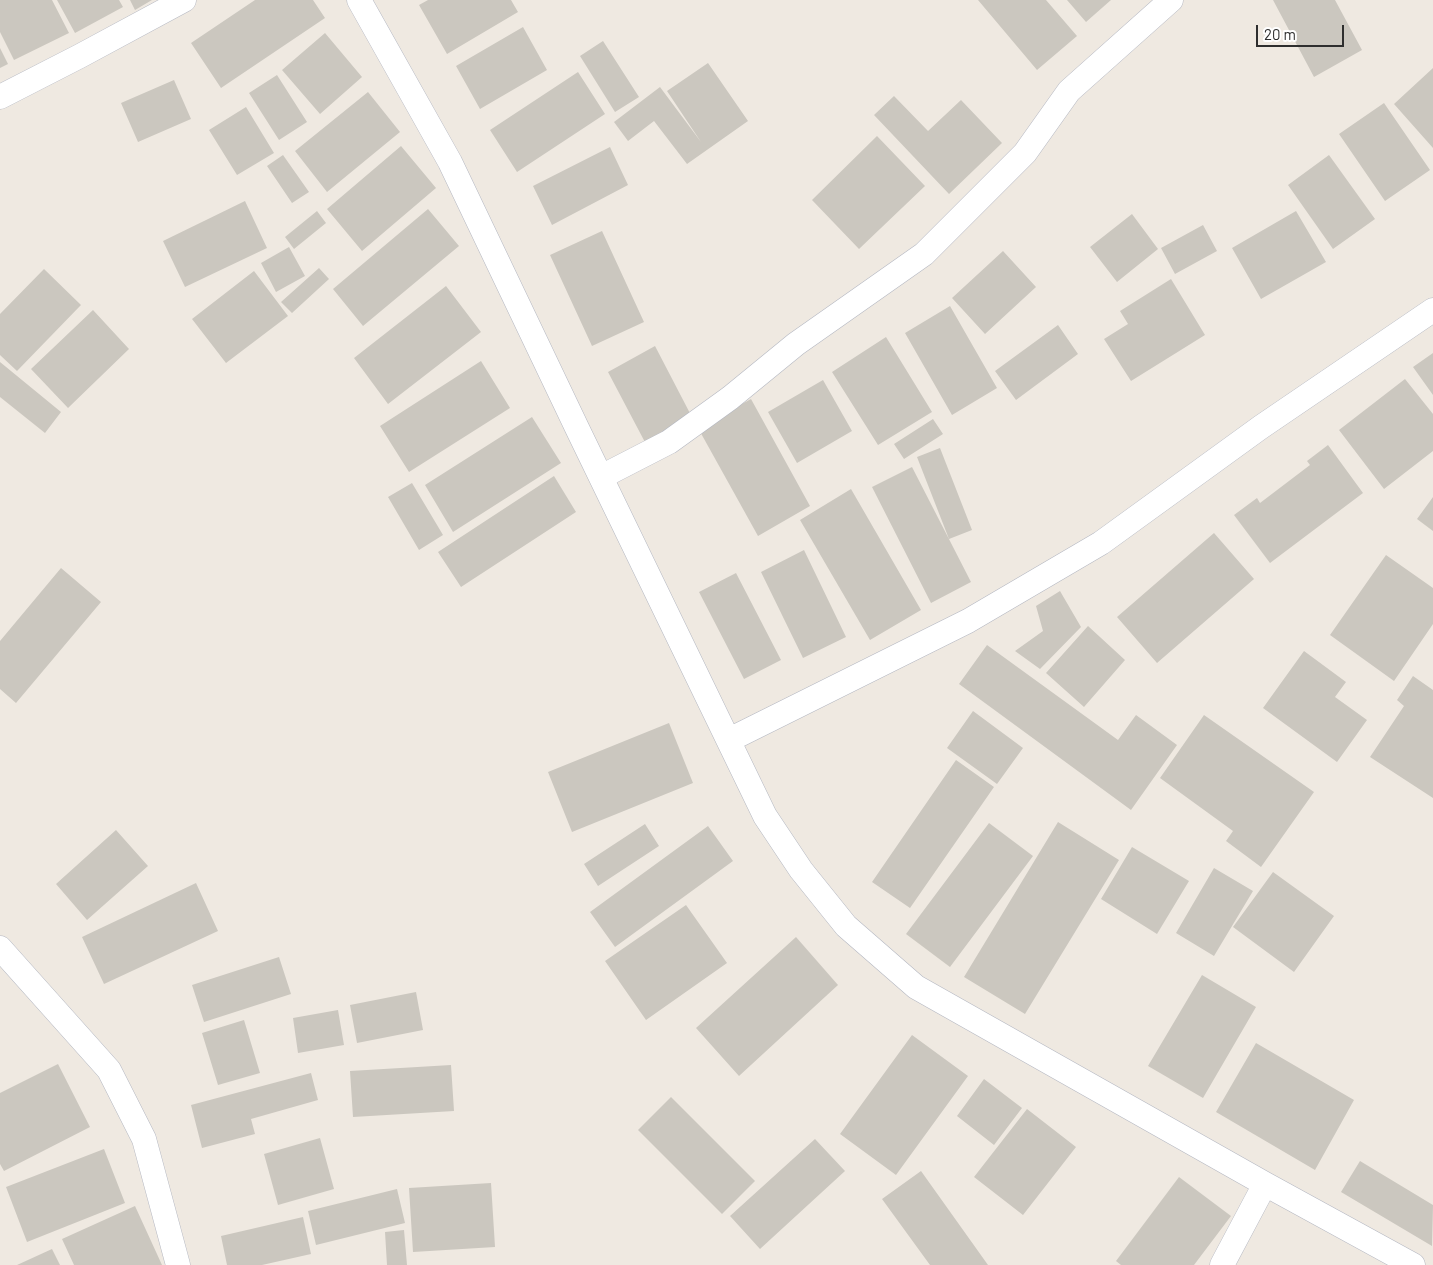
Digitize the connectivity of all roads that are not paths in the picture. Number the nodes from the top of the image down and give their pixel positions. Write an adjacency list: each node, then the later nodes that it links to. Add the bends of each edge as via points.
1 (184, 0): 4 (street)
2 (359, 0): 6 (street, via 450,162)
3 (1171, 0): 6 (street, via 1069,91 1025,152 924,254 796,344 669,442)
4 (0, 97)
5 (1433, 310): 7 (street, via 1261,427 1101,543 968,621)
6 (601, 477): 7 (street)
7 (729, 740): 9 (street, via 765,816 801,870 846,926 916,987)
8 (0, 948): 10 (street, via 109,1070 144,1138)
9 (1265, 1184): 11 (street); 12 (street)
10 (178, 1265)
11 (1222, 1265)
12 (1413, 1265)

